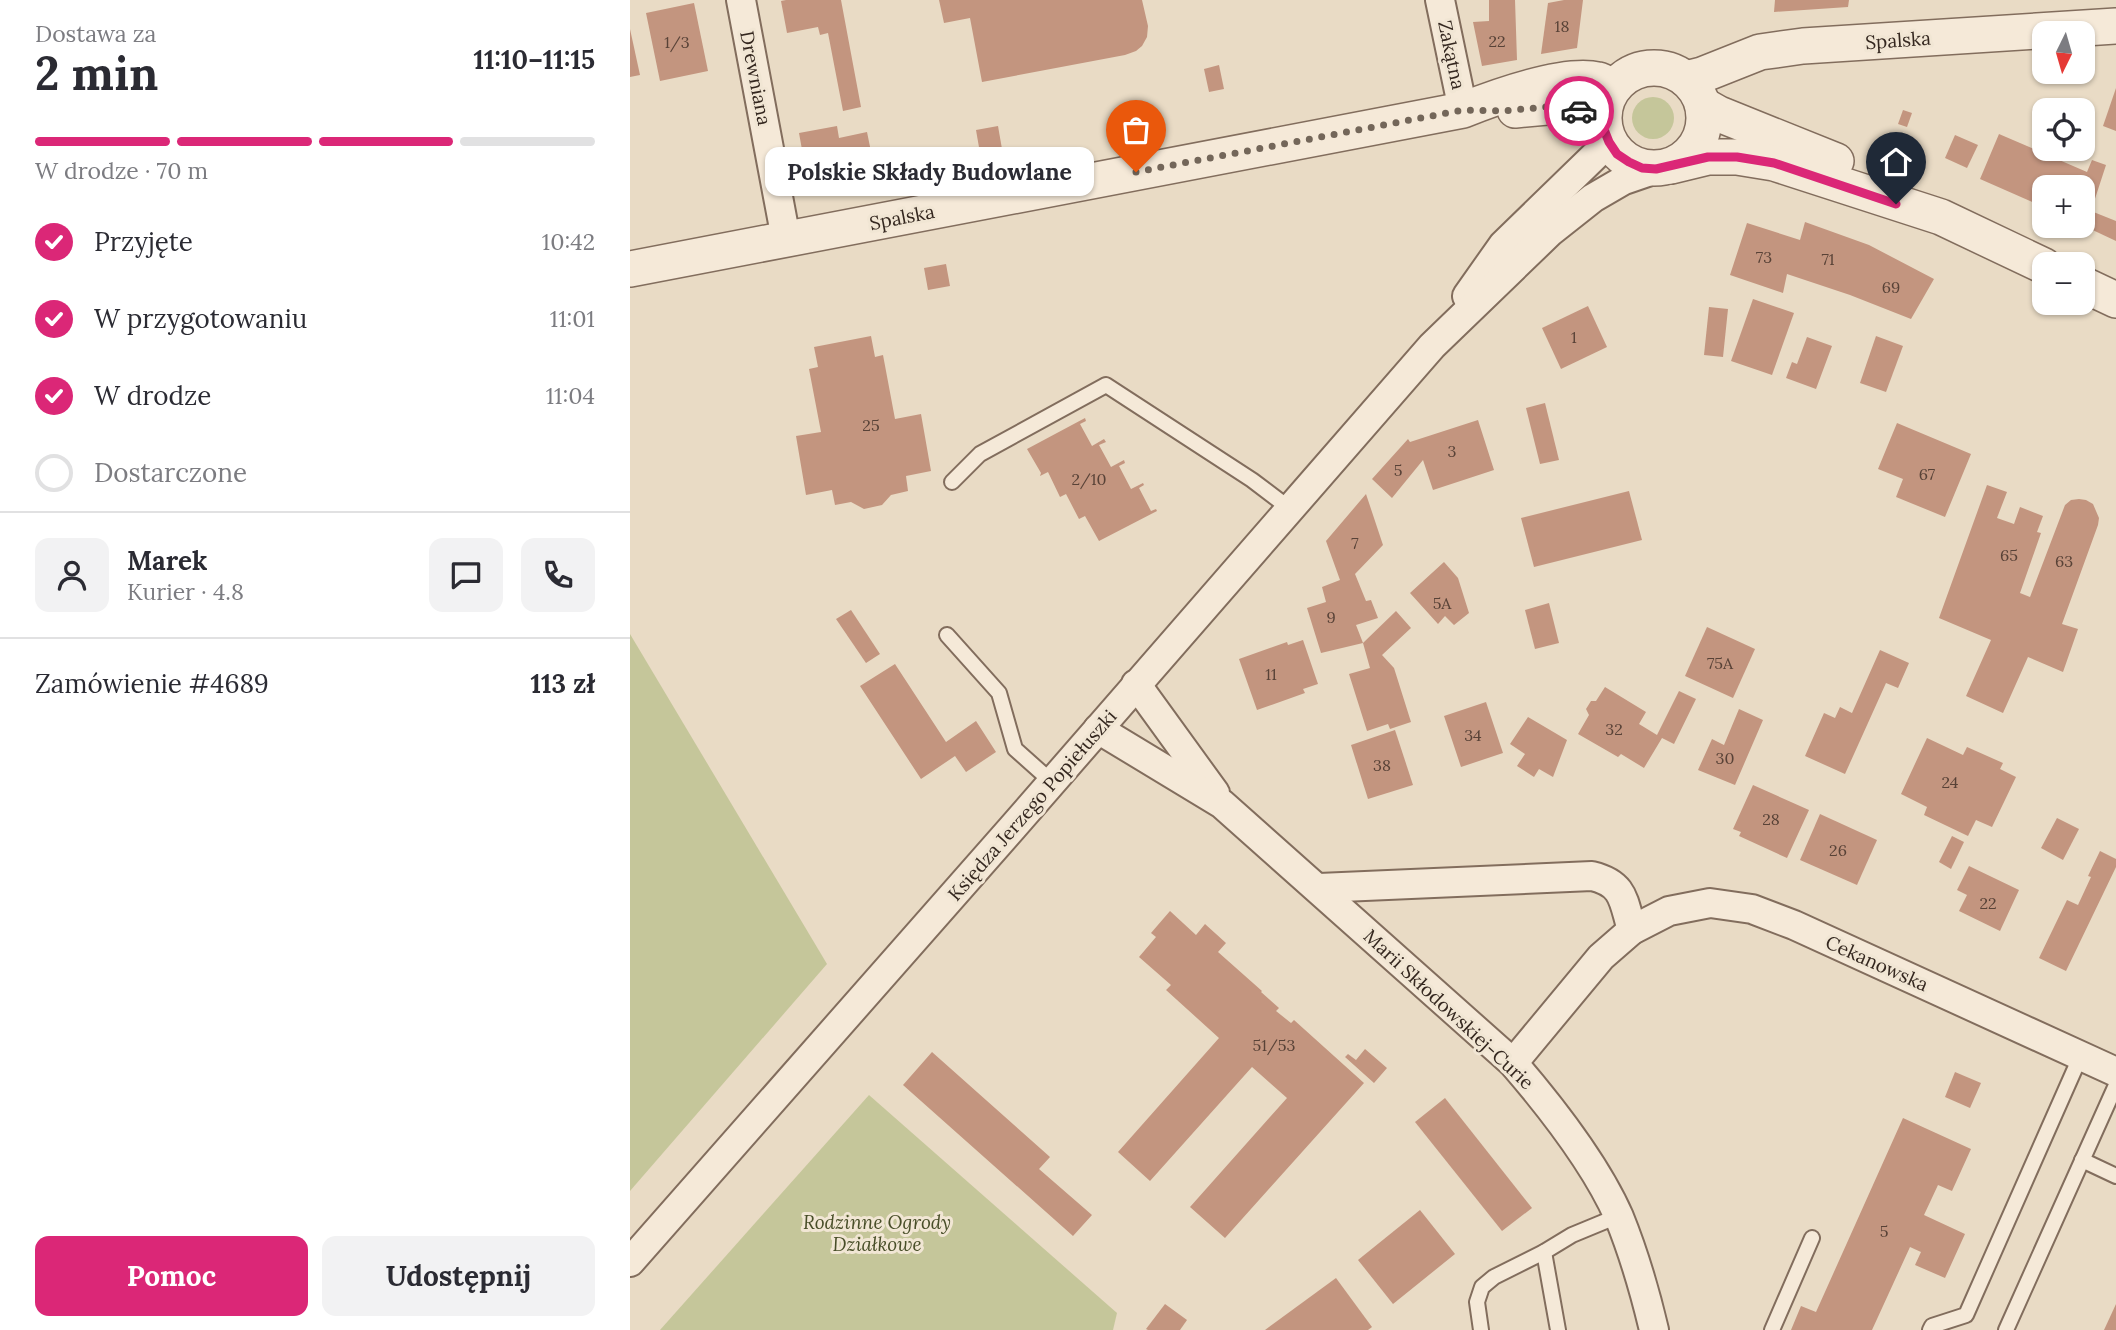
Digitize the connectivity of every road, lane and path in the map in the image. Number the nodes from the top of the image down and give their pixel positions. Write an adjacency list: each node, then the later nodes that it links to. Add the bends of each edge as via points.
1 (741, 0): 10 (street, Drewniana)
2 (1440, 0): 6 (street, Zakątna)
3 (2116, 26): 5 (street, Spalska, via 1760,52 1702,75)
4 (1613, 88): 5 (street, via 1639,69 1656,68 1671,71); 6 (street, Spalska, via 1599,80 1570,79); 7 (street, via 1603,117)
5 (1694, 92): 8 (street, via 1704,120 1702,134 1685,159); 9 (street, via 1719,114 1860,170)
6 (1463, 110): 7 (street, Spalska, via 1558,106 1578,110); 10 (street, Spalska)
7 (1607, 137): 8 (street, via 1617,154 1629,162 1642,168); 15 (street, Księdza Jerzego Popiełuszki, via 1503,245)
8 (1664, 167): 9 (street, via 1708,157 1774,163); 15 (street, Księdza Jerzego Popiełuszki, via 1624,180 1592,198 1550,232)
9 (1941, 218): 11 (street)
10 (786, 239): 12 (street, Spalska)
11 (2032, 260)
12 (630, 269)
13 (2095, 290): 14 (street)
14 (2116, 300)
15 (1432, 346): 17 (street, Księdza Jerzego Popiełuszki)
16 (952, 482): 17 (lane, via 980,454 1106,385)
17 (1289, 508): 19 (street, Księdza Jerzego Popiełuszki)
18 (947, 635): 21 (lane, via 999,693 1015,749)
19 (1136, 684): 20 (street, Księdza Jerzego Popiełuszki); 22 (street, Marii Skłodowskiej-Curie)
20 (1098, 729): 21 (street, Księdza Jerzego Popiełuszki); 22 (street, Marii Skłodowskiej-Curie)
21 (1052, 782): 34 (street, Księdza Jerzego Popiełuszki)
22 (1222, 804): 23 (street, Marii Skłodowskiej-Curie)
23 (1319, 888): 24 (street, via 1592,876 1607,879 1619,889); 26 (street, Marii Skłodowskiej-Curie)
24 (1632, 930): 25 (street, Cekanowska, via 1670,911 1710,903 1752,909); 26 (street, Cekanowska, via 1601,957)
25 (2081, 1055): 27 (street, Cekanowska); 39 (lane, via 1966,1315)
26 (1513, 1063): 31 (street, Marii Skłodowskiej-Curie, via 1552,1110)
27 (2116, 1072)
28 (2116, 1085): 29 (lane)
29 (2082, 1160): 30 (lane); 40 (lane)
30 (2116, 1176)
31 (1618, 1216): 33 (lane); 37 (street, Marii Skłodowskiej-Curie)
32 (1812, 1238): 38 (lane)
33 (1544, 1252): 35 (lane, via 1482,1287 1477,1302); 36 (lane)
34 (630, 1262)
35 (1481, 1330)
36 (1558, 1330)
37 (1654, 1330)
38 (1772, 1330)
39 (1930, 1330)
40 (2006, 1330)

